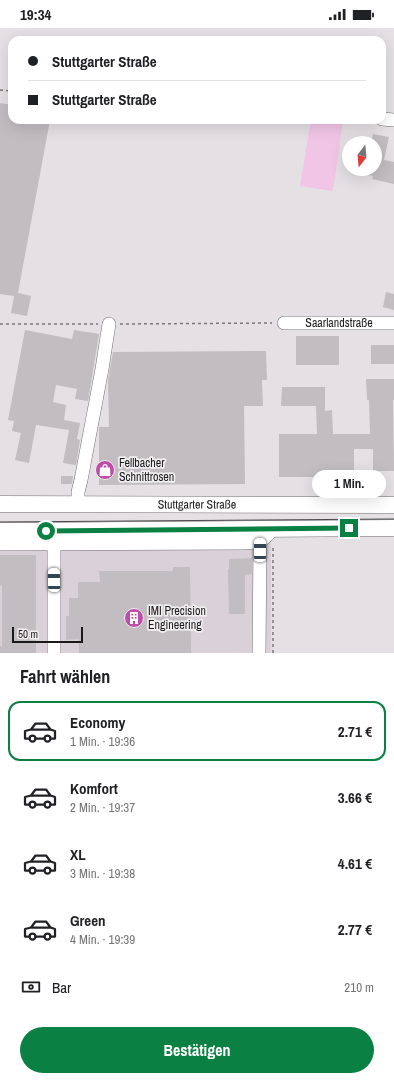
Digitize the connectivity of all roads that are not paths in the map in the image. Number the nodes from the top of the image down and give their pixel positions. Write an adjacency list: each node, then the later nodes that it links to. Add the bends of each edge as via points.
1 (284, 323): 3 (street, Saarlandstraße)
2 (108, 324): 5 (street)
3 (394, 324)
4 (0, 504): 5 (main road, Stuttgarter Straße)
5 (78, 504): 6 (main road, Stuttgarter Straße)
6 (394, 505)
7 (394, 528): 8 (main road)
8 (273, 529): 9 (main road); 10 (street)
9 (0, 531)
10 (260, 542): 12 (street); 14 (street)
11 (0, 544): 12 (street)
12 (54, 544): 13 (street)
13 (54, 653)
14 (259, 653)

